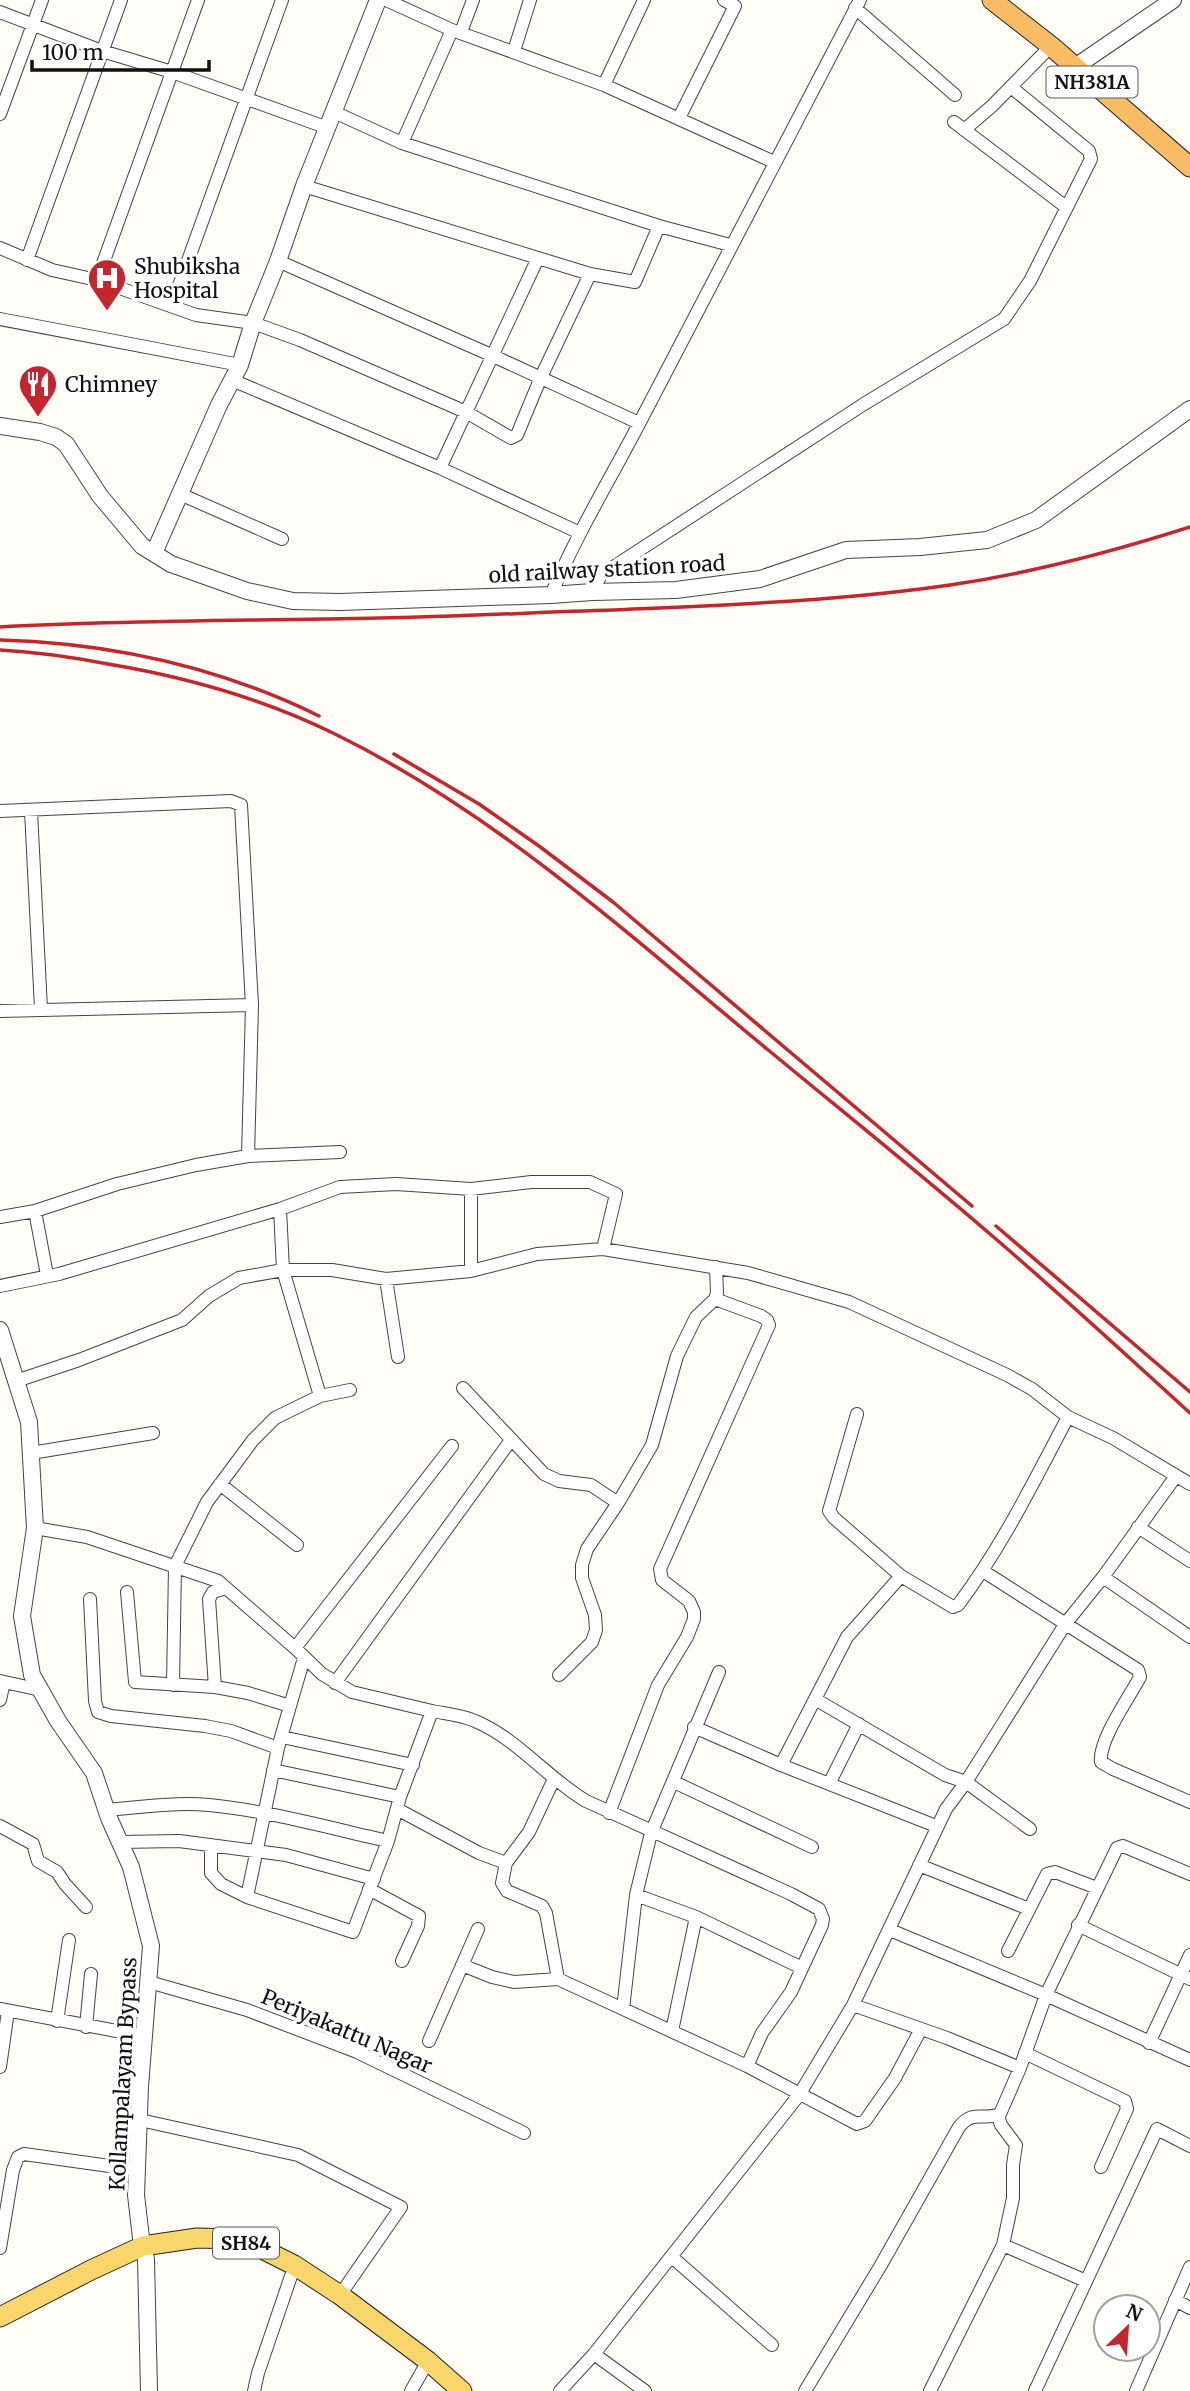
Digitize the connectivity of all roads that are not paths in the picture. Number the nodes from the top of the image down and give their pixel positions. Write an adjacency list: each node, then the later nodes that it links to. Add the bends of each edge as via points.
1 (41, 0): 15 (street)
2 (121, 0): 18 (street)
3 (198, 0): 21 (street)
4 (282, 0): 25 (street)
5 (378, 0): 28 (street)
6 (386, 0): 16 (street)
7 (473, 0): 16 (street)
8 (530, 0): 19 (street)
9 (644, 0): 22 (street)
10 (724, 0): 27 (street, via 735,6)
11 (992, 0): 17 (highway, NH381A)
12 (1173, 0): 20 (street)
13 (857, 4): 24 (street); 30 (street)
14 (0, 12): 15 (street)
15 (33, 24): 18 (street); 26 (street)
16 (456, 31): 19 (street); 29 (street)
17 (1051, 46): 20 (highway, NH381A); 23 (street)
18 (102, 51): 21 (street); 38 (street)
19 (514, 51): 22 (street)
20 (1075, 67): 31 (highway, NH381A)
21 (172, 72): 25 (street); 41 (street)
22 (604, 85): 27 (street)
23 (1011, 87): 33 (street, via 1091,155); 33 (street, via 959,126)
24 (955, 96)
25 (247, 99): 28 (street); 42 (street)
26 (0, 114)
27 (679, 118): 30 (street)
28 (331, 120): 29 (street); 32 (street)
29 (402, 144): 34 (street)
30 (774, 162): 35 (street)
31 (1190, 167)
32 (304, 186): 37 (street); 39 (street)
33 (1066, 207): 58 (street, via 1030,281 1004,319 601,575)
34 (659, 226): 35 (street); 40 (street, via 635,282)
35 (730, 245): 51 (street)
36 (0, 248): 38 (street)
37 (538, 258): 40 (street); 45 (street)
38 (27, 260): 41 (street)
39 (278, 261): 44 (street); 45 (street)
40 (590, 274): 47 (street)
41 (97, 280): 42 (street)
42 (172, 305): 44 (street, via 196,315)
43 (0, 319): 46 (street)
44 (253, 323): 46 (street); 50 (street)
45 (491, 355): 47 (street); 50 (street)
46 (240, 365): 48 (street)
47 (541, 377): 50 (street, via 515,438); 51 (street)
48 (232, 380): 53 (street); 54 (street)
49 (1190, 409): 58 (street, old railway station road, via 1037,520 987,540 846,550 760,579 718,586)
50 (466, 412): 53 (street)
51 (639, 423): 55 (street)
52 (0, 426): 57 (street, old railway station road, via 40,432 66,444 100,496 142,546)
53 (440, 468): 55 (street)
54 (180, 494): 56 (street); 57 (street)
55 (580, 533): 59 (street)
56 (282, 539)
57 (154, 553): 59 (street, old railway station road, via 202,577 293,601)
58 (592, 592): 59 (street, old railway station road)
59 (551, 595)
60 (0, 811): 61 (street)
61 (31, 811): 62 (street, via 231,800 241,805); 63 (street)
62 (252, 1005): 63 (street); 66 (street)
63 (41, 1009): 64 (street)
64 (0, 1011)
65 (340, 1152): 66 (street)
66 (248, 1156): 69 (street, via 117,1184)
67 (471, 1189): 68 (street, via 396,1184 341,1187); 71 (street, via 590,1182 616,1194); 74 (street)
68 (280, 1209): 73 (street); 75 (street)
69 (35, 1211): 70 (street); 75 (street)
70 (0, 1217)
71 (603, 1249): 72 (street); 74 (street, via 537,1254)
72 (716, 1267): 78 (street); 86 (street, via 859,1306 1007,1374)
73 (283, 1270): 76 (street, via 332,1270); 81 (street, via 239,1278 182,1320); 84 (street)
74 (471, 1271): 76 (street)
75 (47, 1275): 77 (street)
76 (386, 1279): 80 (street)
77 (0, 1286)
78 (715, 1300): 94 (street, via 700,1311 690,1328 670,1376 652,1445); 134 (street, via 761,1316 769,1325 660,1569 662,1580 689,1601 694,1619 658,1685)
79 (0, 1330): 81 (street, Kollampalayam Bypass)
80 (398, 1357)
81 (16, 1381): 90 (street, Kollampalayam Bypass, via 29,1422)
82 (463, 1388): 88 (street)
83 (350, 1390): 84 (street)
84 (320, 1396): 93 (street, via 263,1427)
85 (856, 1414): 101 (street, via 829,1511)
86 (1069, 1417): 91 (street); 100 (street)
87 (153, 1433): 90 (street)
88 (511, 1440): 94 (street, via 544,1474 591,1485); 112 (street)
89 (452, 1446): 108 (street)
90 (31, 1453): 96 (street, Kollampalayam Bypass)
91 (1177, 1476): 92 (street); 95 (street)
92 (1190, 1483)
93 (220, 1485): 97 (street); 99 (street)
94 (618, 1503): 110 (street, via 587,1549 582,1565 595,1615 592,1642)
95 (1138, 1527): 98 (street); 102 (street)
96 (36, 1528): 99 (street, via 86,1536); 115 (street, Kollampalayam Bypass, via 22,1616 33,1675)
97 (297, 1545)
98 (1190, 1561)
99 (175, 1566): 103 (street); 113 (street)
100 (983, 1571): 101 (street, via 953,1607); 106 (street)
101 (901, 1576): 116 (street, via 847,1637)
102 (1103, 1577): 106 (street); 107 (street)
103 (226, 1588): 108 (street); 114 (street, via 213,1592 209,1599)
104 (127, 1592): 113 (street, via 135,1682)
105 (90, 1599): 122 (street, via 98,1712 205,1726)
106 (1066, 1623): 128 (street); 130 (street, via 1141,1675 1107,1738 1101,1753 1103,1764)
107 (1190, 1637)
108 (300, 1653): 112 (street); 118 (street)
109 (719, 1672): 121 (street)
110 (559, 1675)
111 (2, 1682): 115 (street); 117 (street)
112 (335, 1683): 119 (street, via 352,1692)
113 (173, 1685): 114 (street)
114 (215, 1687): 118 (street)
115 (41, 1690): 132 (street, Kollampalayam Bypass, via 94,1773)
116 (815, 1699): 120 (street); 124 (street)
117 (0, 1700)
118 (290, 1706): 122 (street)
119 (432, 1711): 123 (street); 126 (street, via 484,1725)
120 (859, 1724): 128 (street); 129 (street)
121 (694, 1727): 124 (street); 127 (street)
122 (280, 1743): 123 (street); 125 (street)
123 (413, 1765): 131 (street)
124 (781, 1765): 129 (street)
125 (273, 1770): 131 (street); 133 (street)
126 (554, 1779): 134 (street); 144 (street, via 529,1832)
127 (674, 1782): 138 (street); 142 (street)
128 (966, 1782): 136 (street); 137 (street)
129 (829, 1784): 136 (street)
130 (1190, 1802)
131 (398, 1803): 139 (street); 144 (street, via 479,1853)
132 (107, 1810): 133 (street, via 206,1805); 140 (street, Kollampalayam Bypass)
133 (265, 1813): 139 (street); 143 (street)
134 (610, 1813): 138 (street)
135 (0, 1826): 151 (street, via 33,1844 38,1861 57,1872)
136 (936, 1826): 145 (street)
137 (1030, 1829)
138 (652, 1833): 149 (street); 162 (street, via 818,1909 822,1925)
139 (388, 1841): 147 (street)
140 (120, 1842): 141 (street); 166 (street, Kollampalayam Bypass, via 151,1946)
141 (211, 1845): 143 (street); 150 (street, via 211,1873)
142 (812, 1847)
143 (256, 1852): 147 (street, via 286,1855); 150 (street)
144 (506, 1863): 165 (street, via 503,1886 539,1903 546,1913)
145 (919, 1865): 152 (street); 156 (street)
146 (1190, 1874): 148 (street, via 1121,1845)
147 (372, 1884): 150 (street, via 353,1932); 160 (street, via 419,1916)
148 (1097, 1888): 152 (street, via 1050,1872); 154 (street)
149 (636, 1895): 153 (street); 169 (street)
150 (247, 1898)
151 (86, 1907)
152 (1029, 1909): 158 (street)
153 (696, 1917): 162 (street); 174 (street)
154 (1078, 1925): 164 (street); 167 (street)
155 (478, 1928): 161 (street)
156 (890, 1930): 167 (street); 168 (street)
157 (69, 1940): 171 (street)
158 (1008, 1951)
159 (1190, 1955): 164 (street)
160 (402, 1961)
161 (462, 1965): 165 (street, via 513,1982); 176 (street)
162 (800, 1967): 180 (street, via 791,1992 762,2033)
163 (91, 1973): 172 (street)
164 (1186, 1977): 177 (street)
165 (558, 1979): 169 (street)
166 (149, 1982): 175 (street, Kollampalayam Bypass); 186 (street, Periyakattu Nagar, via 247,2010 357,2052)
167 (1046, 1995): 177 (street); 178 (street)
168 (853, 2005): 173 (street); 183 (street)
169 (623, 2009): 174 (street)
170 (4, 2010): 171 (street); 181 (street)
171 (57, 2021): 172 (street)
172 (86, 2026): 175 (street)
173 (921, 2029): 182 (street); 183 (street, via 895,2078 862,2123 853,2123)
174 (672, 2031): 180 (street)
175 (144, 2036): 185 (street, Kollampalayam Bypass)
176 (429, 2041)
177 (1149, 2043): 179 (street)
178 (1026, 2053): 182 (street); 188 (street, via 1125,2101 1127,2109)
179 (1190, 2060)
180 (747, 2066): 183 (street)
181 (0, 2067)
182 (1020, 2068): 184 (street)
183 (799, 2095): 193 (street)
184 (998, 2116): 190 (street, via 1016,2145 1013,2198); 212 (street, via 972,2117 959,2127)
185 (140, 2120): 189 (street, Kollampalayam Bypass); 197 (street, via 298,2155 401,2207)
186 (524, 2133)
187 (1190, 2146): 196 (street, via 1157,2129)
188 (1101, 2167)
189 (138, 2170): 191 (street, via 24,2154 18,2157); 192 (street, Kollampalayam Bypass, via 136,2195)
190 (1003, 2245): 196 (street); 213 (street)
191 (0, 2248)
192 (144, 2252): 195 (main road, SH84, via 229,2249); 197 (main road, SH84, via 197,2238 234,2239 294,2265); 200 (main road, SH84, via 91,2270); 201 (main road, SH84); 205 (street, Kollampalayam Bypass)
193 (672, 2257): 202 (street); 203 (street)
194 (1190, 2267): 198 (street)
195 (291, 2276): 204 (main road, SH84); 206 (street)
196 (1086, 2281): 214 (street)
197 (340, 2295): 204 (main road, SH84)
198 (1175, 2300): 199 (street); 215 (street)
199 (1190, 2308)
200 (0, 2317)
201 (0, 2332)
202 (772, 2345)
203 (594, 2354): 210 (street); 211 (street)
204 (425, 2366): 207 (street); 208 (main road, SH84); 209 (main road, SH84)
205 (149, 2391)
206 (254, 2391)
207 (411, 2391)
208 (445, 2391)
209 (462, 2391)
210 (560, 2391)
211 (645, 2391)
212 (805, 2391)
213 (930, 2391)
214 (1035, 2391)
215 (1136, 2391)

